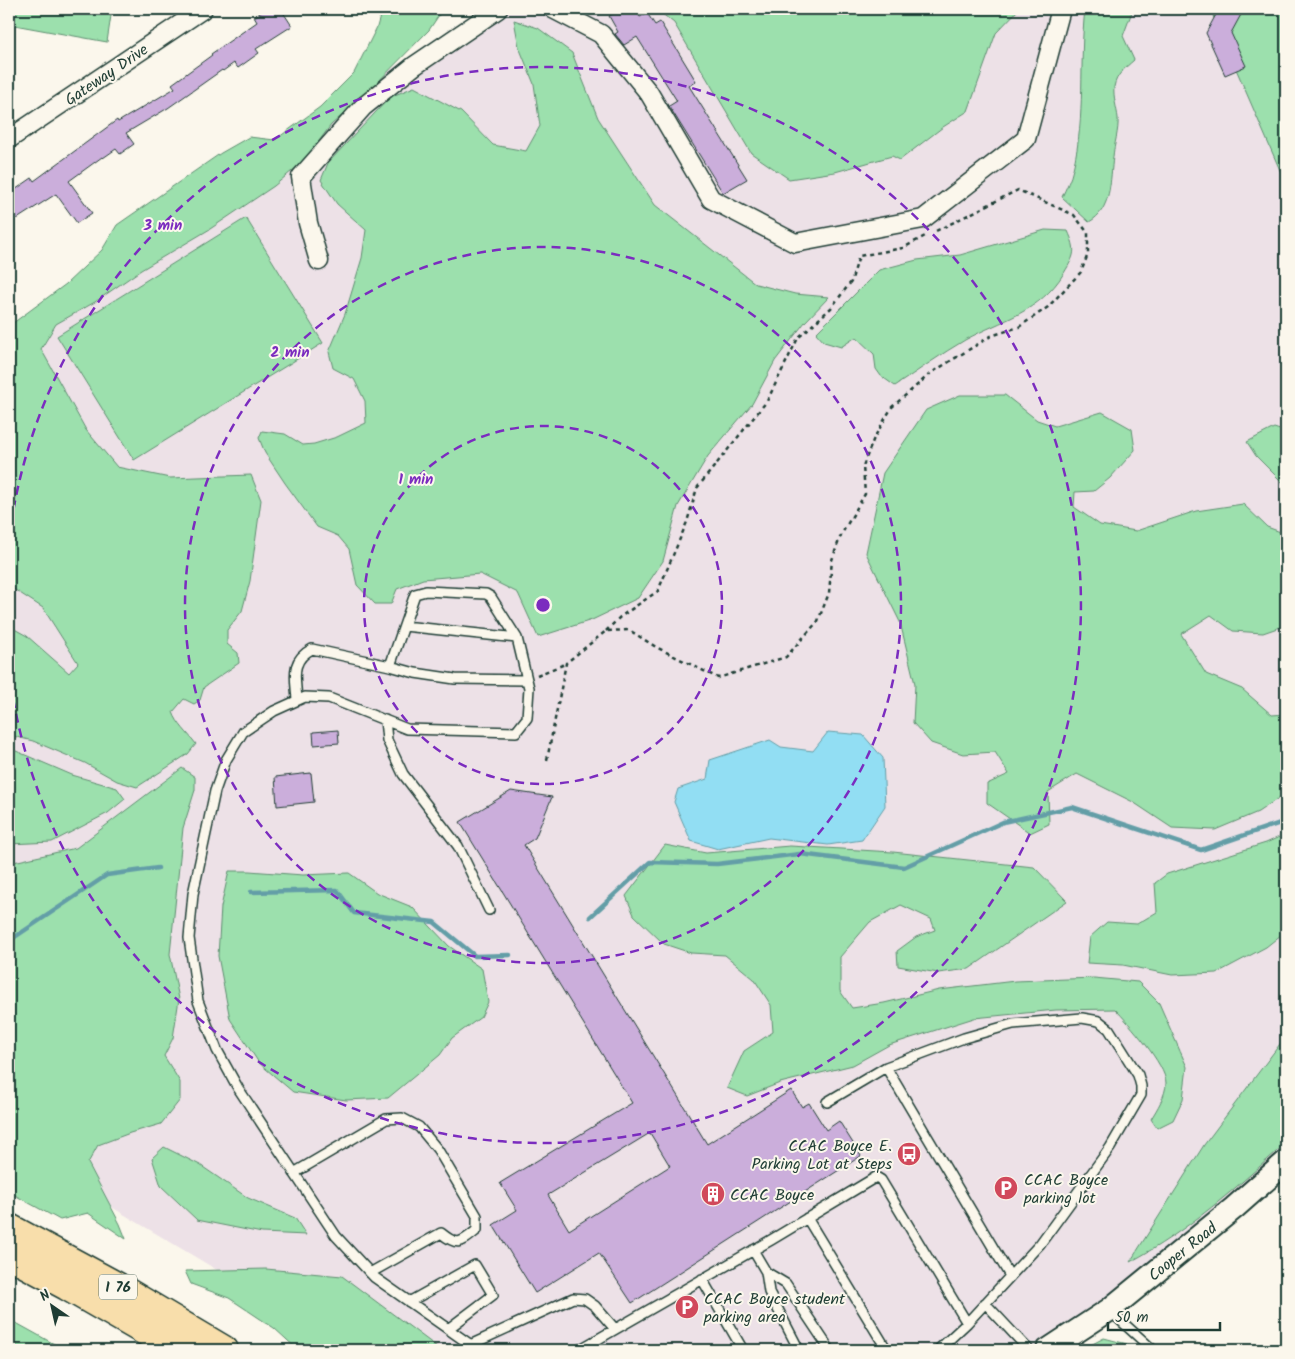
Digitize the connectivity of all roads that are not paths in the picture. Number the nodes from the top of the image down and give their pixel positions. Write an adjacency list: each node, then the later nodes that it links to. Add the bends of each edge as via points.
1 (203, 9): 5 (street, Gateway Drive)
2 (498, 9): 6 (street, via 414,66 363,107 301,177 308,223)
3 (553, 9): 4 (street, via 601,34 607,41 649,93 711,199 795,243 923,219 1026,139)
4 (1061, 9)
5 (9, 140)
6 (319, 261)
7 (404, 626): 8 (lane); 8 (lane, via 415,594 426,591 486,594); 9 (lane)
8 (517, 638): 10 (lane)
9 (390, 666): 10 (lane, via 455,678); 11 (lane, via 312,649 295,667)
10 (527, 680): 12 (lane, via 527,718 516,732 407,728)
11 (297, 700): 12 (lane, via 329,698); 17 (lane, via 274,710 243,732 226,760 216,791 194,894 189,938 198,1001 217,1050)
12 (385, 720): 13 (lane, via 387,740 402,774 458,846)
13 (489, 910)
14 (886, 1067): 15 (lane); 24 (lane); 24 (lane, via 948,1043 1013,1024 1082,1018 1099,1021 1109,1029 1138,1075 1141,1095 1110,1148 1040,1244)
15 (827, 1102)
16 (1286, 1162): 28 (street, Cooper Road)
17 (294, 1173): 23 (lane, via 336,1236); 23 (lane, via 386,1119 402,1118 419,1127 438,1150 477,1216 477,1230 463,1241 451,1241 441,1233)
18 (807, 1218): 20 (lane); 29 (lane, via 876,1177 881,1180); 39 (lane)
19 (9, 1228): 34 (highway, I 76, via 110,1282)
20 (753, 1250): 22 (lane); 25 (lane)
21 (9, 1255): 33 (highway, I 76)
22 (766, 1272): 37 (lane, via 769,1292); 38 (lane, via 786,1284)
23 (370, 1274): 26 (lane)
24 (1010, 1276): 27 (lane)
25 (702, 1279): 31 (lane); 36 (lane)
26 (409, 1302): 30 (lane); 30 (lane, via 475,1265 493,1295)
27 (985, 1303): 29 (lane); 41 (lane)
28 (1109, 1310): 42 (street, Cooper Road); 43 (lane)
29 (967, 1323): 40 (lane)
30 (448, 1329): 32 (lane)
31 (615, 1329): 32 (lane, via 586,1299 573,1298); 35 (lane)
32 (474, 1348)
33 (178, 1350)
34 (224, 1350)
35 (579, 1350)
36 (743, 1350)
37 (799, 1350)
38 (830, 1350)
39 (887, 1350)
40 (938, 1350)
41 (1029, 1350)
42 (1048, 1350)
43 (1153, 1350)

